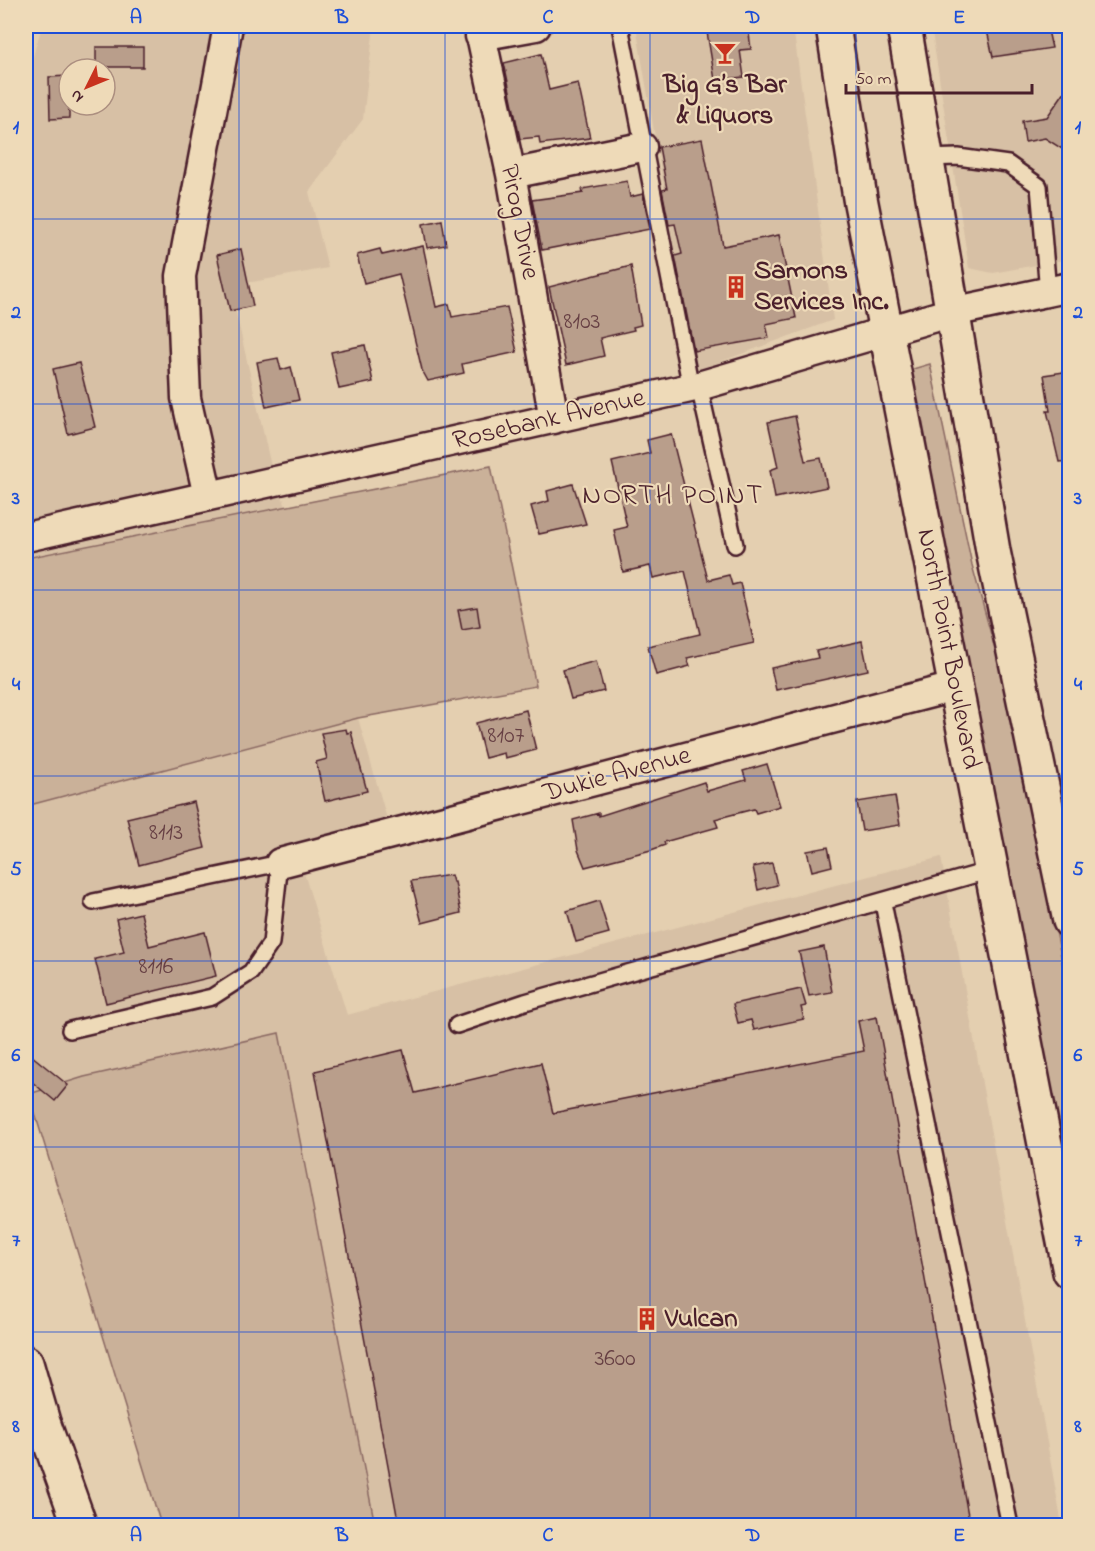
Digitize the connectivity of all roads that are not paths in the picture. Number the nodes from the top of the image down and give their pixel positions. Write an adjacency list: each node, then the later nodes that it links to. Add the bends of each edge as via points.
1 (228, 26): 15 (street, via 181,276 186,398)
2 (536, 26): 6 (street)
3 (620, 26): 7 (lane)
4 (833, 26): 12 (main road, North Point Boulevard, via 860,198)
5 (904, 26): 8 (main road)
6 (479, 31): 9 (street, Pirog Drive)
7 (642, 147): 9 (street); 13 (lane)
8 (925, 158): 10 (lane, via 958,157 1008,164 1039,186); 11 (main road)
9 (511, 174): 14 (street, Pirog Drive)
10 (1059, 289): 11 (street, Rosebank Avenue)
11 (952, 312): 12 (street, Rosebank Avenue); 19 (main road, via 993,551)
12 (887, 330): 13 (street, Rosebank Avenue); 18 (main road, North Point Boulevard)
13 (695, 387): 14 (street, Rosebank Avenue); 17 (lane)
14 (554, 419): 15 (street, Rosebank Avenue)
15 (208, 496): 16 (street, Rosebank Avenue)
16 (26, 537)
17 (735, 545)
18 (954, 687): 20 (street, Dukie Avenue); 21 (main road, North Point Boulevard)
19 (1061, 839): 24 (main road)
20 (280, 863): 22 (lane); 26 (lane, via 271,943 251,972 212,997)
21 (991, 870): 23 (lane); 27 (main road, North Point Boulevard)
22 (93, 902)
23 (883, 903): 25 (lane, via 525,1002); 32 (lane)
24 (1070, 921)
25 (457, 1025)
26 (70, 1030)
27 (1070, 1272)
28 (26, 1363): 31 (main road)
29 (26, 1438): 30 (main road)
30 (58, 1526)
31 (80, 1526)
32 (1010, 1526)

